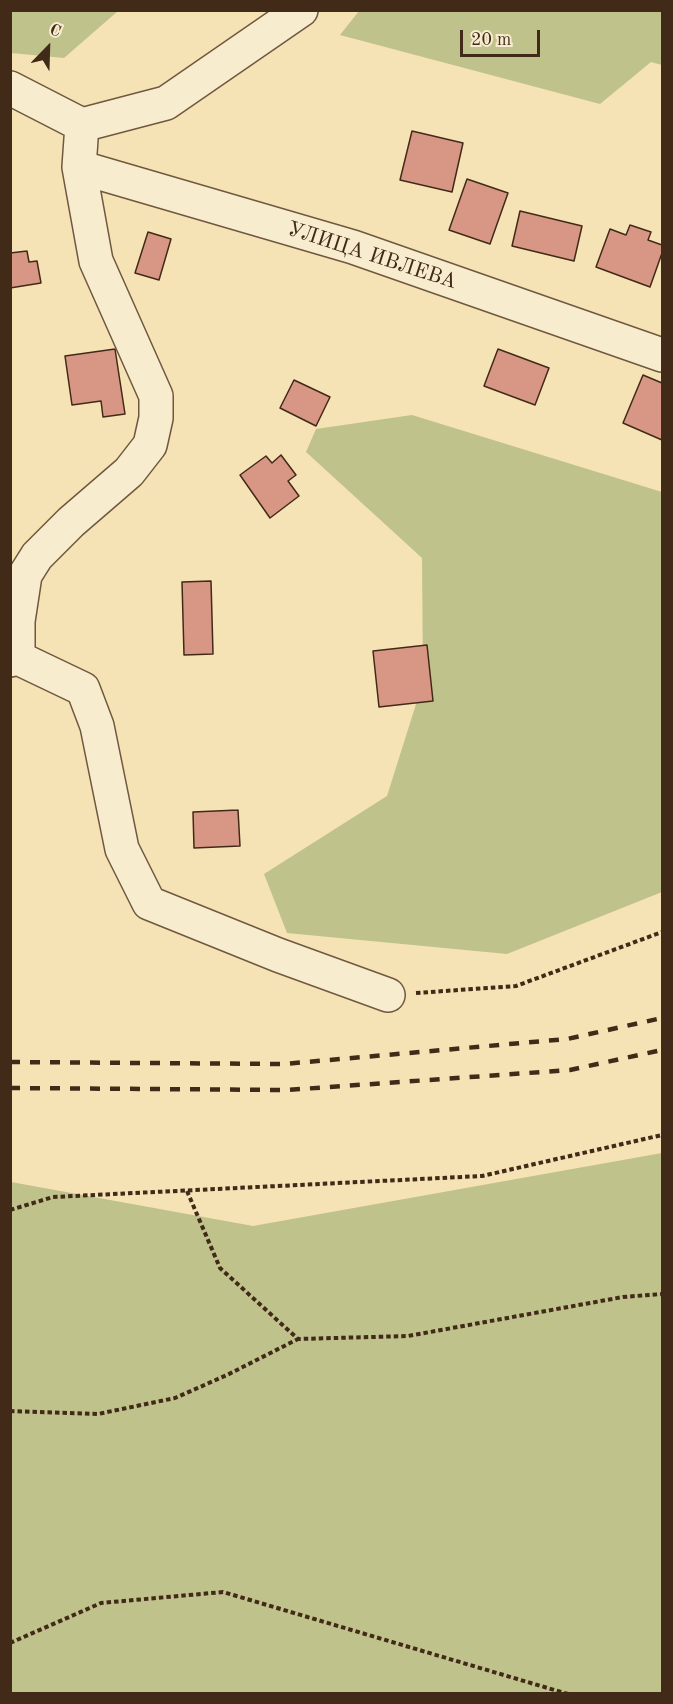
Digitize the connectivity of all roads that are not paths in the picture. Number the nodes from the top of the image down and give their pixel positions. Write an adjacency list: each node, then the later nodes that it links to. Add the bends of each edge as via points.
1 (301, 10): 3 (street, via 166,103)
2 (10, 88): 3 (street)
3 (82, 125): 4 (street)
4 (79, 167): 5 (street, УЛИЦА ИВЛЕВА, via 352,247); 6 (street, via 96,261 156,396 156,418 150,445 129,472 71,522 37,556 25,575)
5 (663, 355)
6 (14, 659): 7 (street, via 82,689 97,726 122,849 149,903)
7 (388, 995)

